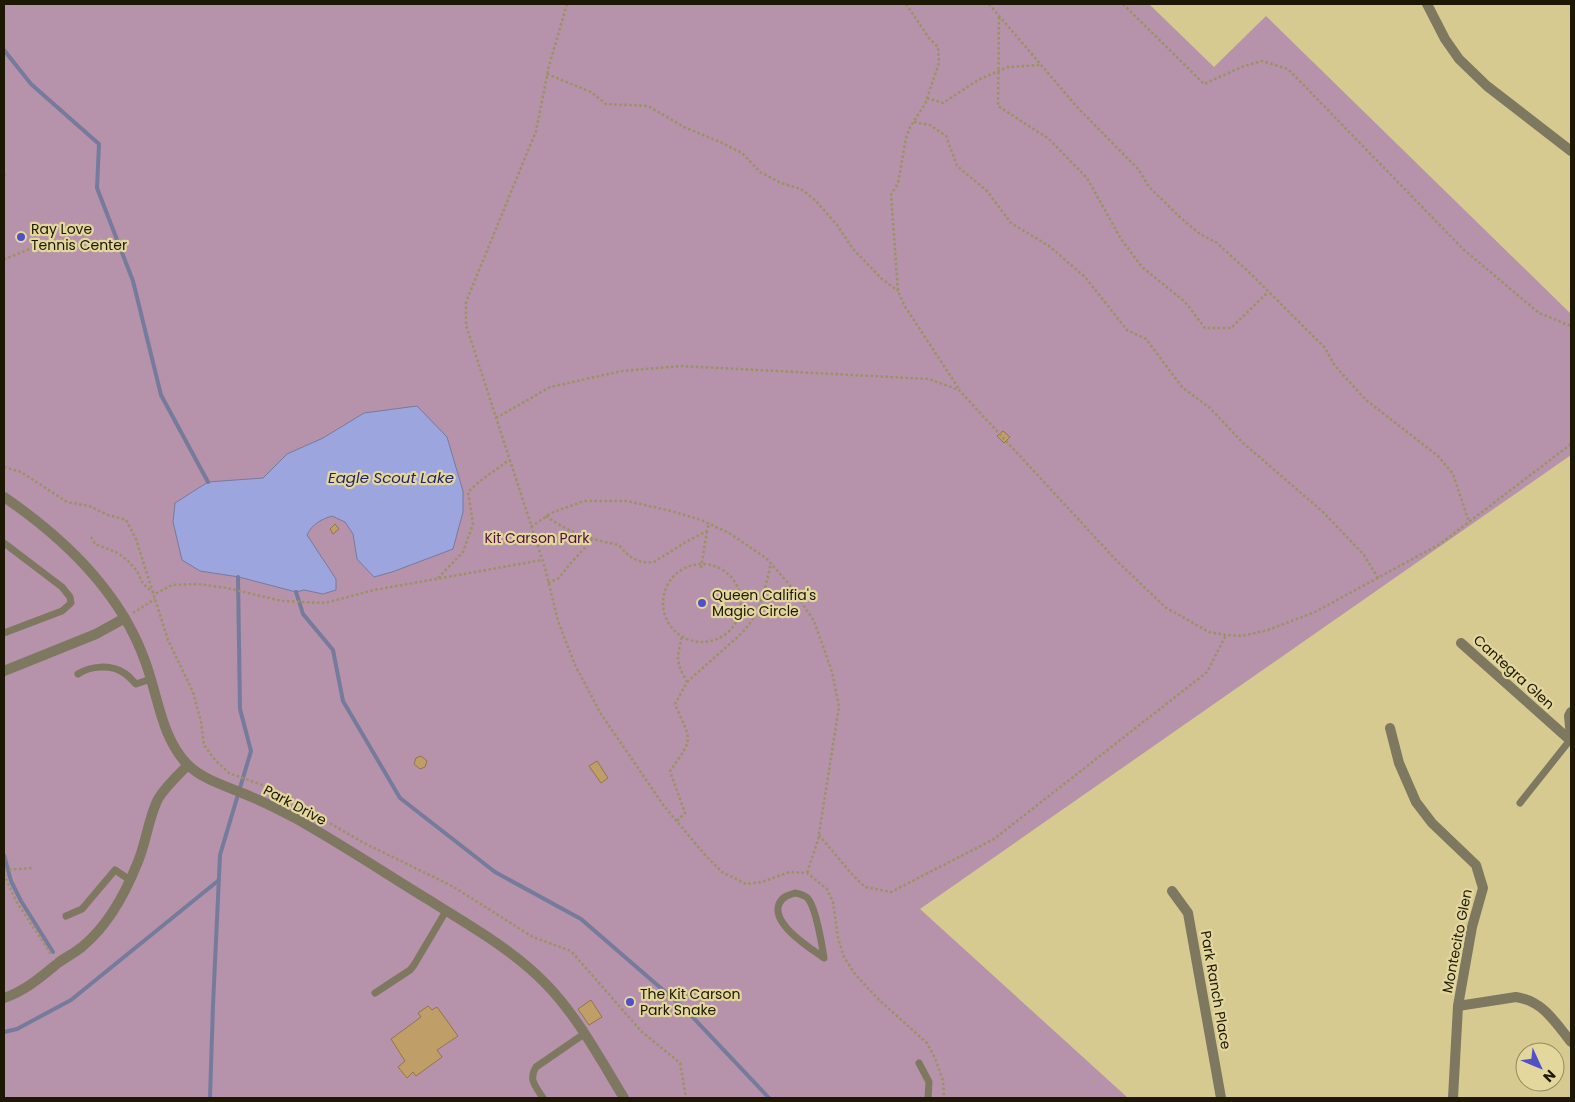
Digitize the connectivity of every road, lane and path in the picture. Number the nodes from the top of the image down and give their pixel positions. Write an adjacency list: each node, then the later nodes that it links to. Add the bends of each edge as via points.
1 (567, 4): 9 (path)
2 (906, 4): 10 (path, via 938,47 939,63)
3 (989, 4): 6 (path)
4 (1123, 4): 17 (path, via 1204,84 1262,61 1288,69 1463,249 1539,313)
5 (1427, 4): 12 (street, via 1459,59 1487,86)
6 (999, 16): 7 (path); 8 (path)
7 (1041, 65): 8 (path, via 1008,67); 16 (path, via 1139,170 1155,194 1200,234 1217,243)
8 (998, 71): 10 (path, via 943,103); 16 (path, via 998,106 1049,139 1087,178 1121,239 1142,267 1185,302 1205,328 1231,328)
9 (547, 74): 15 (path, via 591,92 606,104 648,106 742,154 760,172 780,183 801,189 822,207 853,249); 19 (path, via 536,131 466,302 466,325)
10 (927, 98): 11 (path)
11 (914, 122): 15 (path, via 903,146 898,183 892,195); 37 (path, via 930,126 946,136 958,166 987,191 1011,223 1049,246 1085,277 1127,330 1146,340 1182,387 1210,408 1242,442 1324,512 1364,555)
12 (1571, 151)
13 (37, 246): 14 (path)
14 (4, 258)
15 (898, 291): 18 (path)
16 (1268, 292): 25 (path, via 1325,348 1335,366 1366,400 1438,456 1453,474)
17 (1571, 326)
18 (959, 390): 19 (path, via 929,379 681,366 622,370 550,387); 43 (path, via 1115,559 1165,607 1209,632)
19 (496, 418): 21 (path)
20 (1571, 444): 25 (path)
21 (509, 460): 27 (path); 36 (path, via 468,492 473,524 462,552)
22 (4, 468): 39 (path, via 21,472 67,502 89,506 126,520 136,539)
23 (4, 497): 41 (street, Park Drive, via 78,557)
24 (546, 516): 26 (path, via 584,502 627,501); 27 (path); 30 (path)
25 (1469, 522): 37 (path, via 1440,544)
26 (709, 523): 28 (path); 33 (path)
27 (531, 527): 32 (path)
28 (707, 532): 30 (path, via 649,563 634,560 619,545); 34 (path)
29 (91, 537): 39 (path, via 95,544 118,553 128,561)
30 (592, 540): 38 (path, via 559,578)
31 (4, 543): 42 (lane, via 62,587 70,597 70,603 62,611)
32 (542, 560): 36 (path); 38 (path)
33 (771, 563): 49 (path, via 762,602 750,624); 58 (path, via 790,584 814,621 832,672 839,707)
34 (701, 564): 35 (path); 44 (path, via 674,574 664,594 662,606 665,617); 44 (path, via 716,566 731,578 739,593 740,615 731,629 712,640 696,642)
35 (701, 568)
36 (438, 578): 39 (path, via 324,603 282,601 198,584 172,585)
37 (1378, 578): 43 (path, via 1316,612 1242,636)
38 (548, 583): 56 (path, via 558,621 601,714)
39 (154, 594): 40 (path)
40 (155, 599): 41 (path); 54 (path, via 168,640 194,692 204,745 229,773)
41 (125, 618): 46 (street, via 96,634); 48 (street, Park Drive, via 133,630)
42 (4, 633)
43 (1226, 635): 58 (path, via 1207,672 994,839 891,892 865,887)
44 (682, 636): 49 (path, via 677,657)
45 (1461, 643): 52 (street, Cantegra Glen)
46 (4, 671)
47 (78, 674): 48 (lane, via 100,667 120,670 136,684)
48 (151, 679): 53 (street, Park Drive, via 165,726)
49 (687, 682): 57 (path, via 675,704 689,736 689,744 670,772 685,813)
50 (1571, 712): 52 (street)
51 (1390, 728): 71 (street, Montecito Glen, via 1399,763 1416,802 1432,823 1476,865 1483,888 1472,927)
52 (1571, 740): 55 (lane)
53 (188, 765): 63 (street, via 158,799); 66 (street, Park Drive, via 201,776 294,818)
54 (249, 781)
55 (1520, 803)
56 (664, 806)
57 (677, 821)
58 (818, 835): 62 (path)
59 (364, 843): 77 (path, via 452,886 533,937 571,951 641,1031 680,1063)
60 (32, 868): 61 (path)
61 (4, 872): 68 (path, via 16,901)
62 (807, 873)
63 (130, 880): 67 (lane, via 115,870 82,909); 68 (street, via 97,931 83,946)
64 (1172, 891): 79 (street, Park Ranch Place, via 1188,913)
65 (810, 900): 65 (lane, via 795,893 784,897 778,906 779,918 802,942 824,958)
66 (446, 911): 69 (lane, via 410,970); 72 (street, Park Drive, via 525,964 548,986)
67 (66, 916)
68 (58, 963): 70 (street, via 42,977)
69 (375, 993)
70 (6, 994)
71 (1458, 1006): 73 (street, via 1516,997 1526,999 1542,1007); 80 (street, Montecito Glen)
72 (584, 1034): 75 (lane, via 536,1067 532,1082); 76 (street, Park Drive)
73 (1571, 1042)
74 (919, 1063): 78 (lane, via 929,1082)
75 (543, 1098)
76 (624, 1098)
77 (686, 1098)
78 (928, 1098)
79 (1221, 1098)
80 (1454, 1098)

